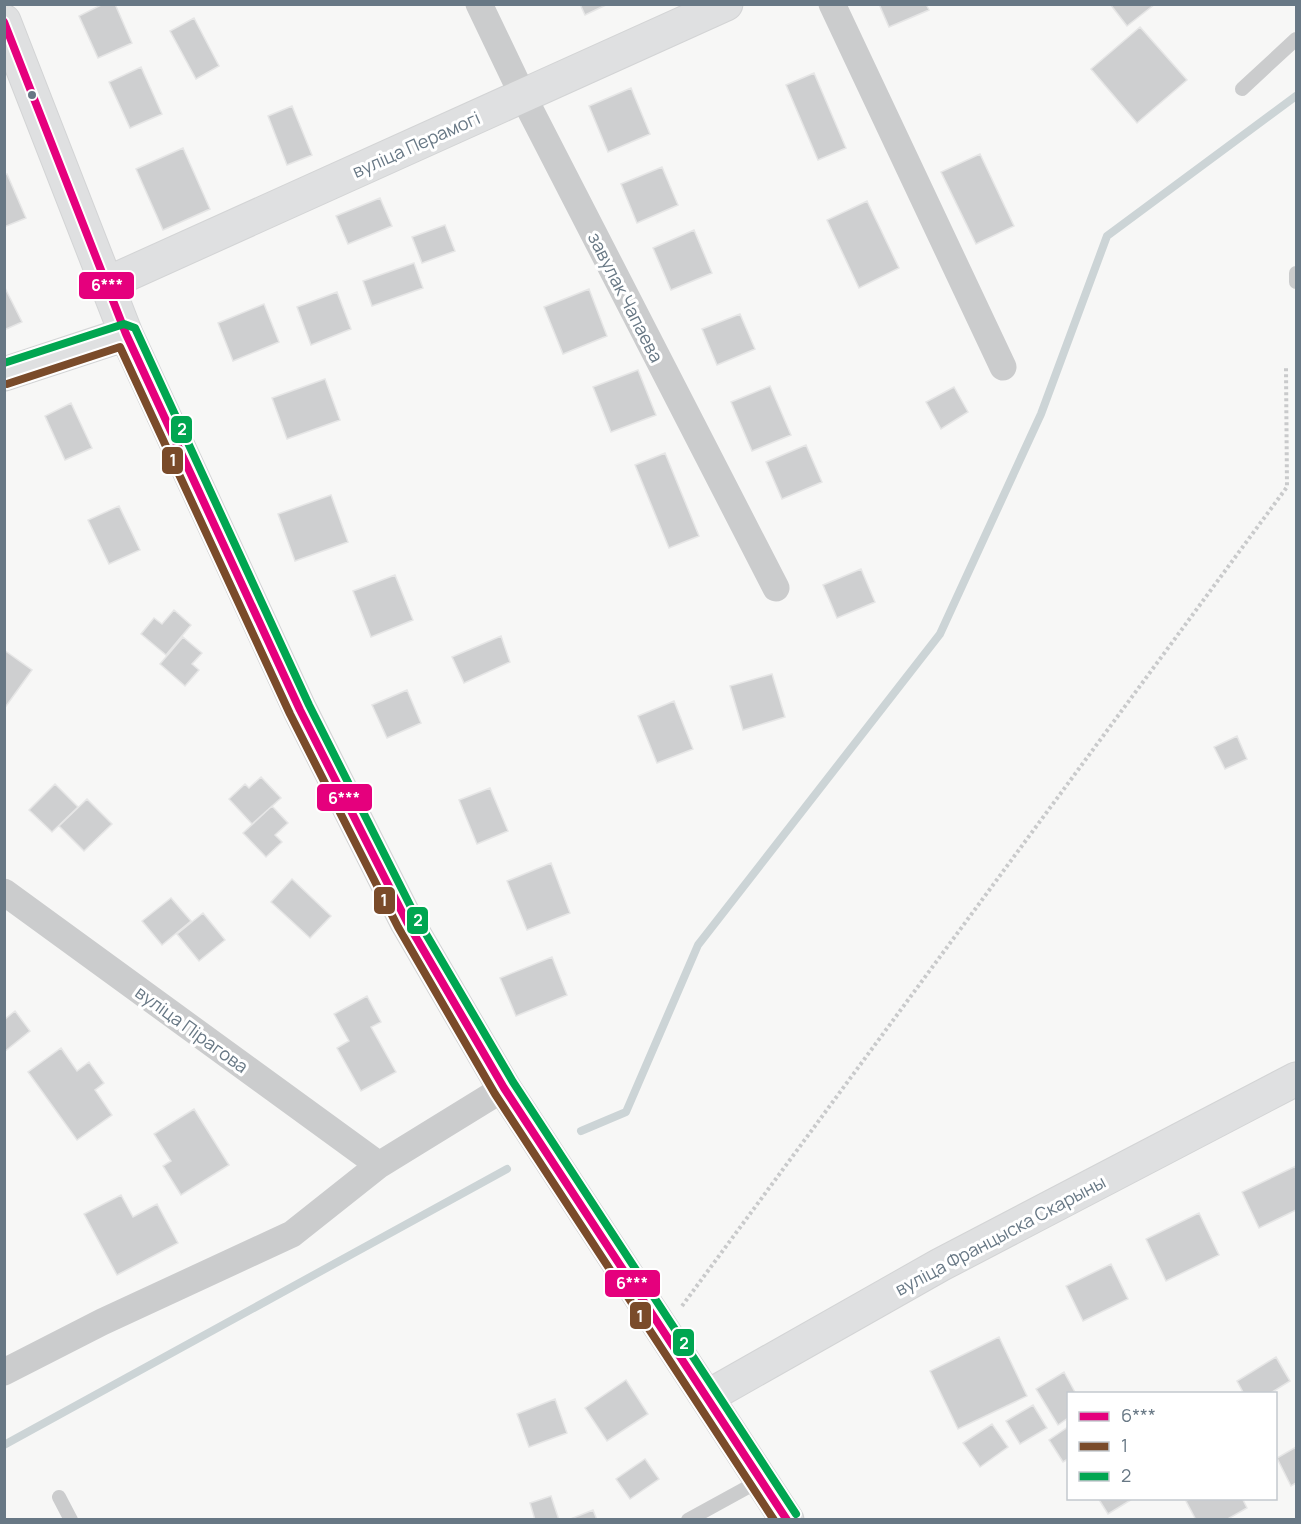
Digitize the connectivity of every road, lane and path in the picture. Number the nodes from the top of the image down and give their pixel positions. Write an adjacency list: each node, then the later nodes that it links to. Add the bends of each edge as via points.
1 (479, 4): 7 (street, завулак Чапаева)
2 (726, 4): 7 (main road, вуліца Перамогі)
3 (832, 4): 12 (street)
4 (4, 21): 10 (main road)
5 (1296, 39): 6 (lane)
6 (1242, 89)
7 (523, 96): 10 (main road, вуліца Перамогі); 15 (street, завулак Чапаева)
8 (1296, 273): 9 (lane)
9 (1296, 282)
10 (106, 284): 11 (main road)
11 (126, 334): 14 (main road); 18 (main road, via 306,721 407,922)
12 (1003, 367)
13 (1286, 368): 20 (path, via 1287,487)
14 (4, 374)
15 (776, 588)
16 (4, 892): 19 (street, вуліца Пірагова)
17 (1296, 1079): 22 (main road, вуліца Францыска Скарыны, via 940,1265)
18 (504, 1088): 19 (street); 20 (main road)
19 (379, 1166): 21 (street, via 292,1234)
20 (662, 1333): 22 (main road)
21 (4, 1372)
22 (707, 1397): 23 (main road)
23 (761, 1480): 26 (lane); 27 (main road)
24 (59, 1497): 25 (lane)
25 (71, 1520)
26 (688, 1520)
27 (787, 1520)

